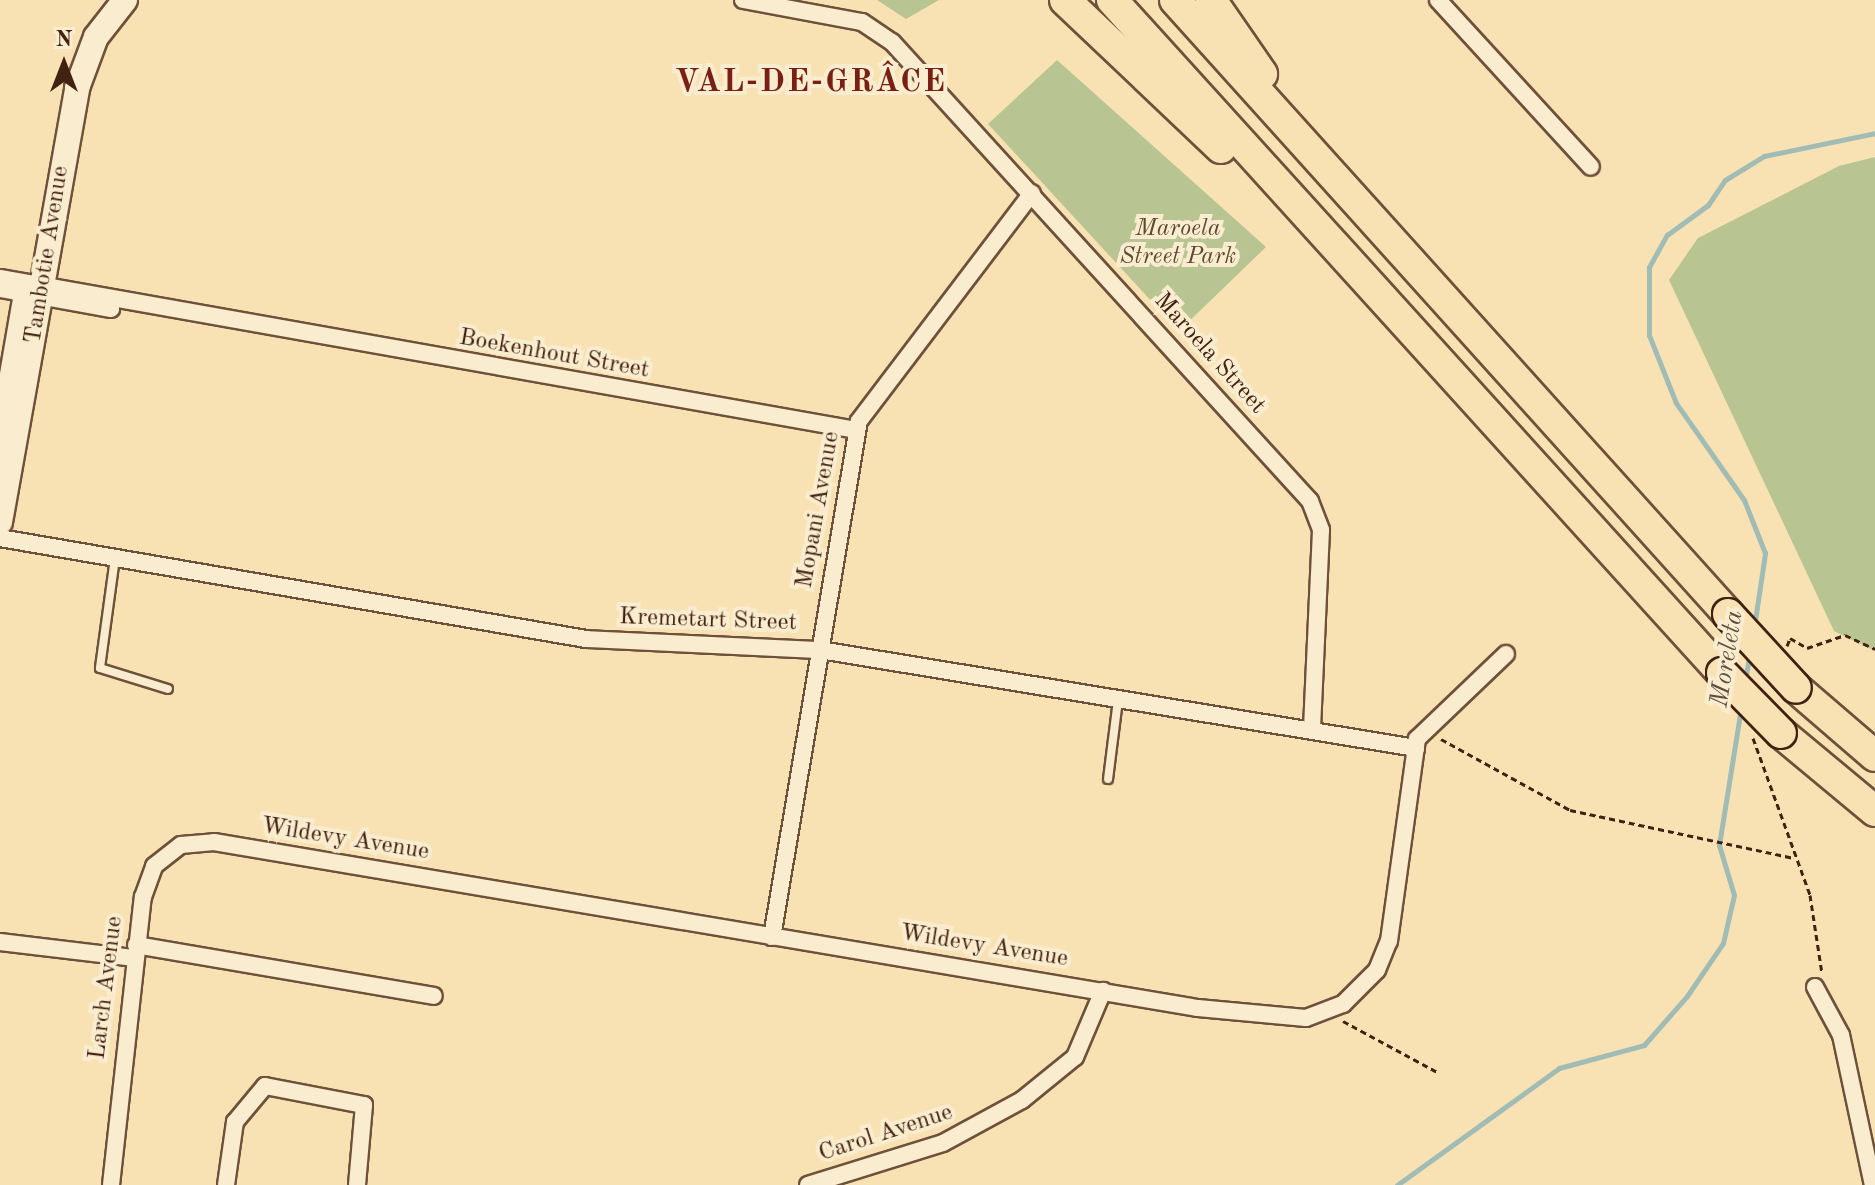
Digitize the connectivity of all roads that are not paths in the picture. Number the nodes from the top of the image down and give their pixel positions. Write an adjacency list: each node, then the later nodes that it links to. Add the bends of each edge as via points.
1 (102, 0): 17 (main road, Tambotie Avenue, via 67,71)
2 (116, 0): 10 (main road)
3 (125, 0): 10 (main road, Tambotie Avenue)
4 (743, 0): 13 (street, Maroela Street, via 877,29)
5 (1065, 0): 14 (highway)
6 (1112, 0): 14 (highway)
7 (1175, 0): 12 (highway)
8 (1211, 0): 12 (highway)
9 (1438, 0): 11 (street)
10 (96, 37): 17 (main road, Tambotie Avenue, via 75,95)
11 (1591, 167)
12 (1329, 170): 29 (highway, bridge, via 1796,688)
13 (1032, 193): 18 (street, Mopani Avenue); 27 (street, Maroela Street, via 1318,513)
14 (1344, 260): 31 (highway, bridge, via 1722,673 1767,734)
15 (0, 278): 17 (street, Boekenhout Street)
16 (0, 289): 17 (street, Boekenhout Street)
17 (35, 290): 18 (street, Boekenhout Street); 19 (main road, Tambotie Avenue); 20 (main road, Tambotie Avenue)
18 (856, 430): 23 (street, Mopani Avenue)
19 (0, 444)
20 (0, 522)
21 (0, 538): 22 (street, Kremetart Street)
22 (116, 558): 23 (street, Kremetart Street, via 598,640); 25 (lane, via 100,668)
23 (820, 650): 26 (street, Kremetart Street); 33 (street, Mopani Avenue)
24 (1506, 654): 28 (street, Wildevy Avenue, via 1423,730)
25 (168, 689)
26 (1118, 699): 27 (street, Kremetart Street); 30 (lane)
27 (1312, 731): 28 (street, Kremetart Street)
28 (1416, 748): 37 (street, Wildevy Avenue, via 1389,941 1367,983 1335,1008 1277,1020)
29 (1875, 756)
30 (1108, 779)
31 (1875, 811)
32 (214, 842): 33 (street, Wildevy Avenue); 35 (street, Larch Avenue, via 181,845 154,866)
33 (772, 937): 37 (street, Wildevy Avenue)
34 (0, 942): 35 (street)
35 (136, 952): 38 (street); 39 (street, Larch Avenue)
36 (1815, 987): 43 (street, via 1841,1035)
37 (1103, 991): 42 (street, Carol Avenue, via 1075,1057 1022,1100 943,1143)
38 (434, 996)
39 (111, 1185)
40 (226, 1185): 41 (street, via 235,1122 265,1086 364,1105)
41 (357, 1185)
42 (808, 1185)
43 (1873, 1185)

